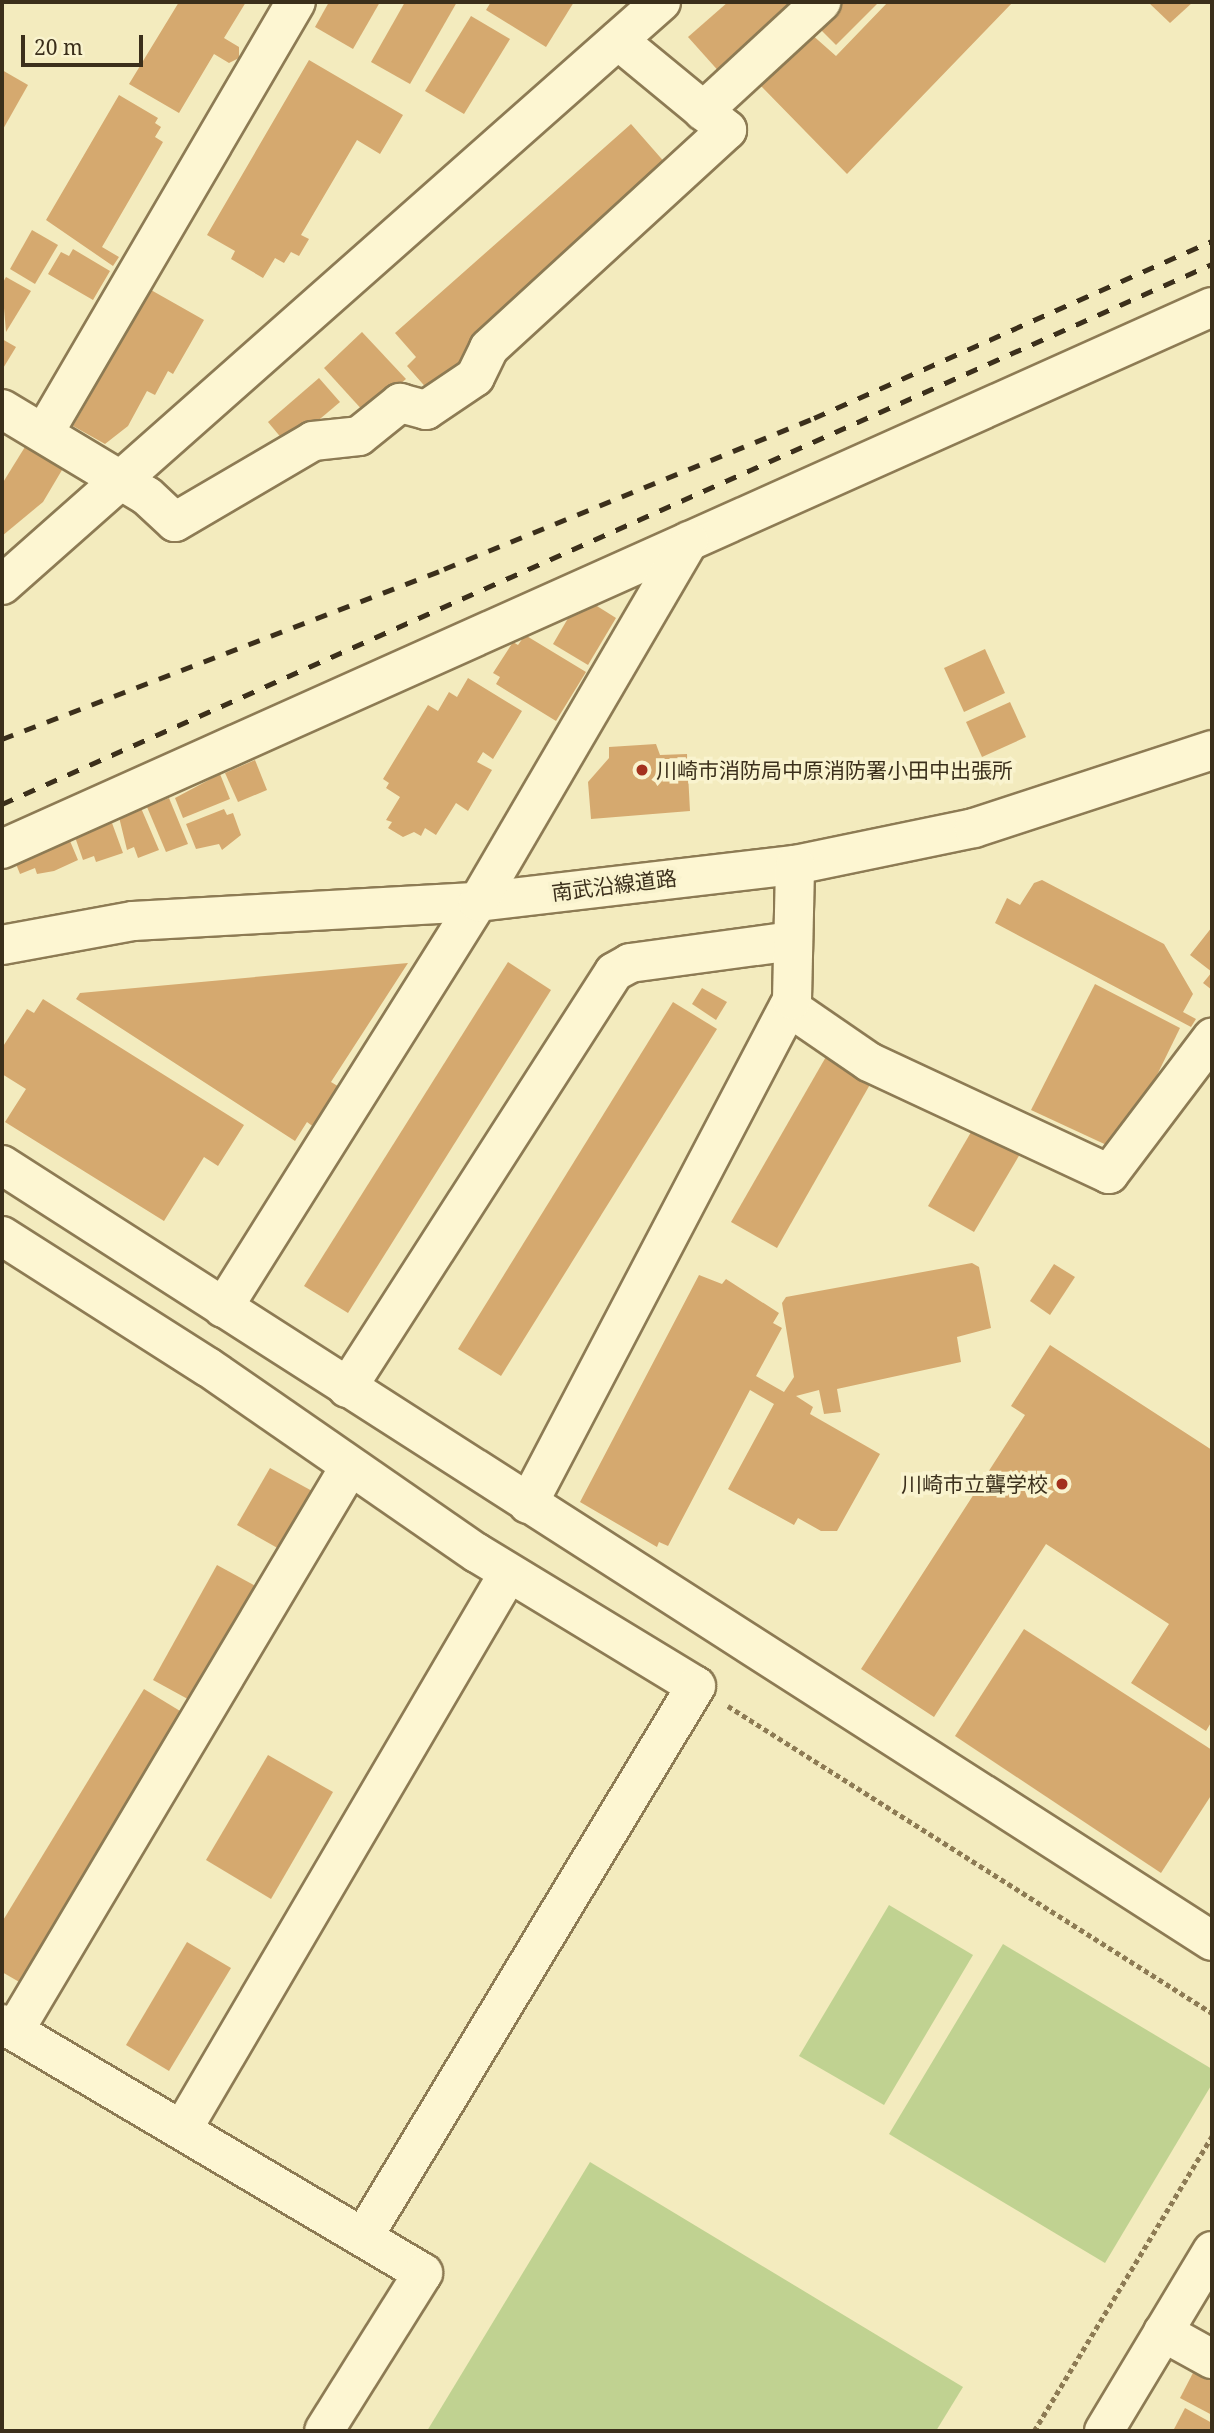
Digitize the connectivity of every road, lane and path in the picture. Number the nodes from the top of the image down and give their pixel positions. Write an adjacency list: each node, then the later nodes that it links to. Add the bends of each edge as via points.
1 (296, 2): 7 (street)
2 (662, 2): 4 (street)
3 (821, 2): 5 (street)
4 (618, 40): 5 (street); 8 (street)
5 (703, 111): 8 (street, via 727,131 489,348 475,377 426,410 400,403 359,436 313,442 175,522)
6 (1212, 307): 9 (street)
7 (16, 425): 8 (street)
8 (123, 481): 10 (street)
9 (689, 541): 12 (street); 14 (street)
10 (2, 585)
11 (1212, 750): 13 (street, 南武沿線道路, via 974,828)
12 (2, 849)
13 (795, 865): 14 (street, 南武沿線道路); 15 (street)
14 (478, 902): 16 (street, 南武沿線道路, via 133,921); 21 (street)
15 (792, 941): 17 (street); 22 (street, via 630,963 614,972)
16 (2, 945)
17 (789, 1007): 18 (street, via 869,1062 1108,1174); 24 (street)
18 (1209, 1049)
19 (2, 1165): 21 (street)
20 (2, 1236): 23 (street, via 208,1367)
21 (223, 1308): 22 (street)
22 (346, 1388): 24 (street)
23 (349, 1468): 25 (street); 29 (street)
24 (528, 1504): 27 (street)
25 (508, 1574): 26 (street); 30 (street)
26 (696, 1686): 28 (path); 32 (street)
27 (1212, 1941)
28 (1212, 2013)
29 (8, 2028): 30 (street)
30 (182, 2130): 32 (street)
31 (1212, 2136): 37 (path)
32 (364, 2236): 36 (street, via 424,2273)
33 (1212, 2251): 34 (street)
34 (1163, 2332): 35 (street); 38 (street)
35 (1212, 2359)
36 (324, 2431)
37 (1034, 2431)
38 (1104, 2431)

